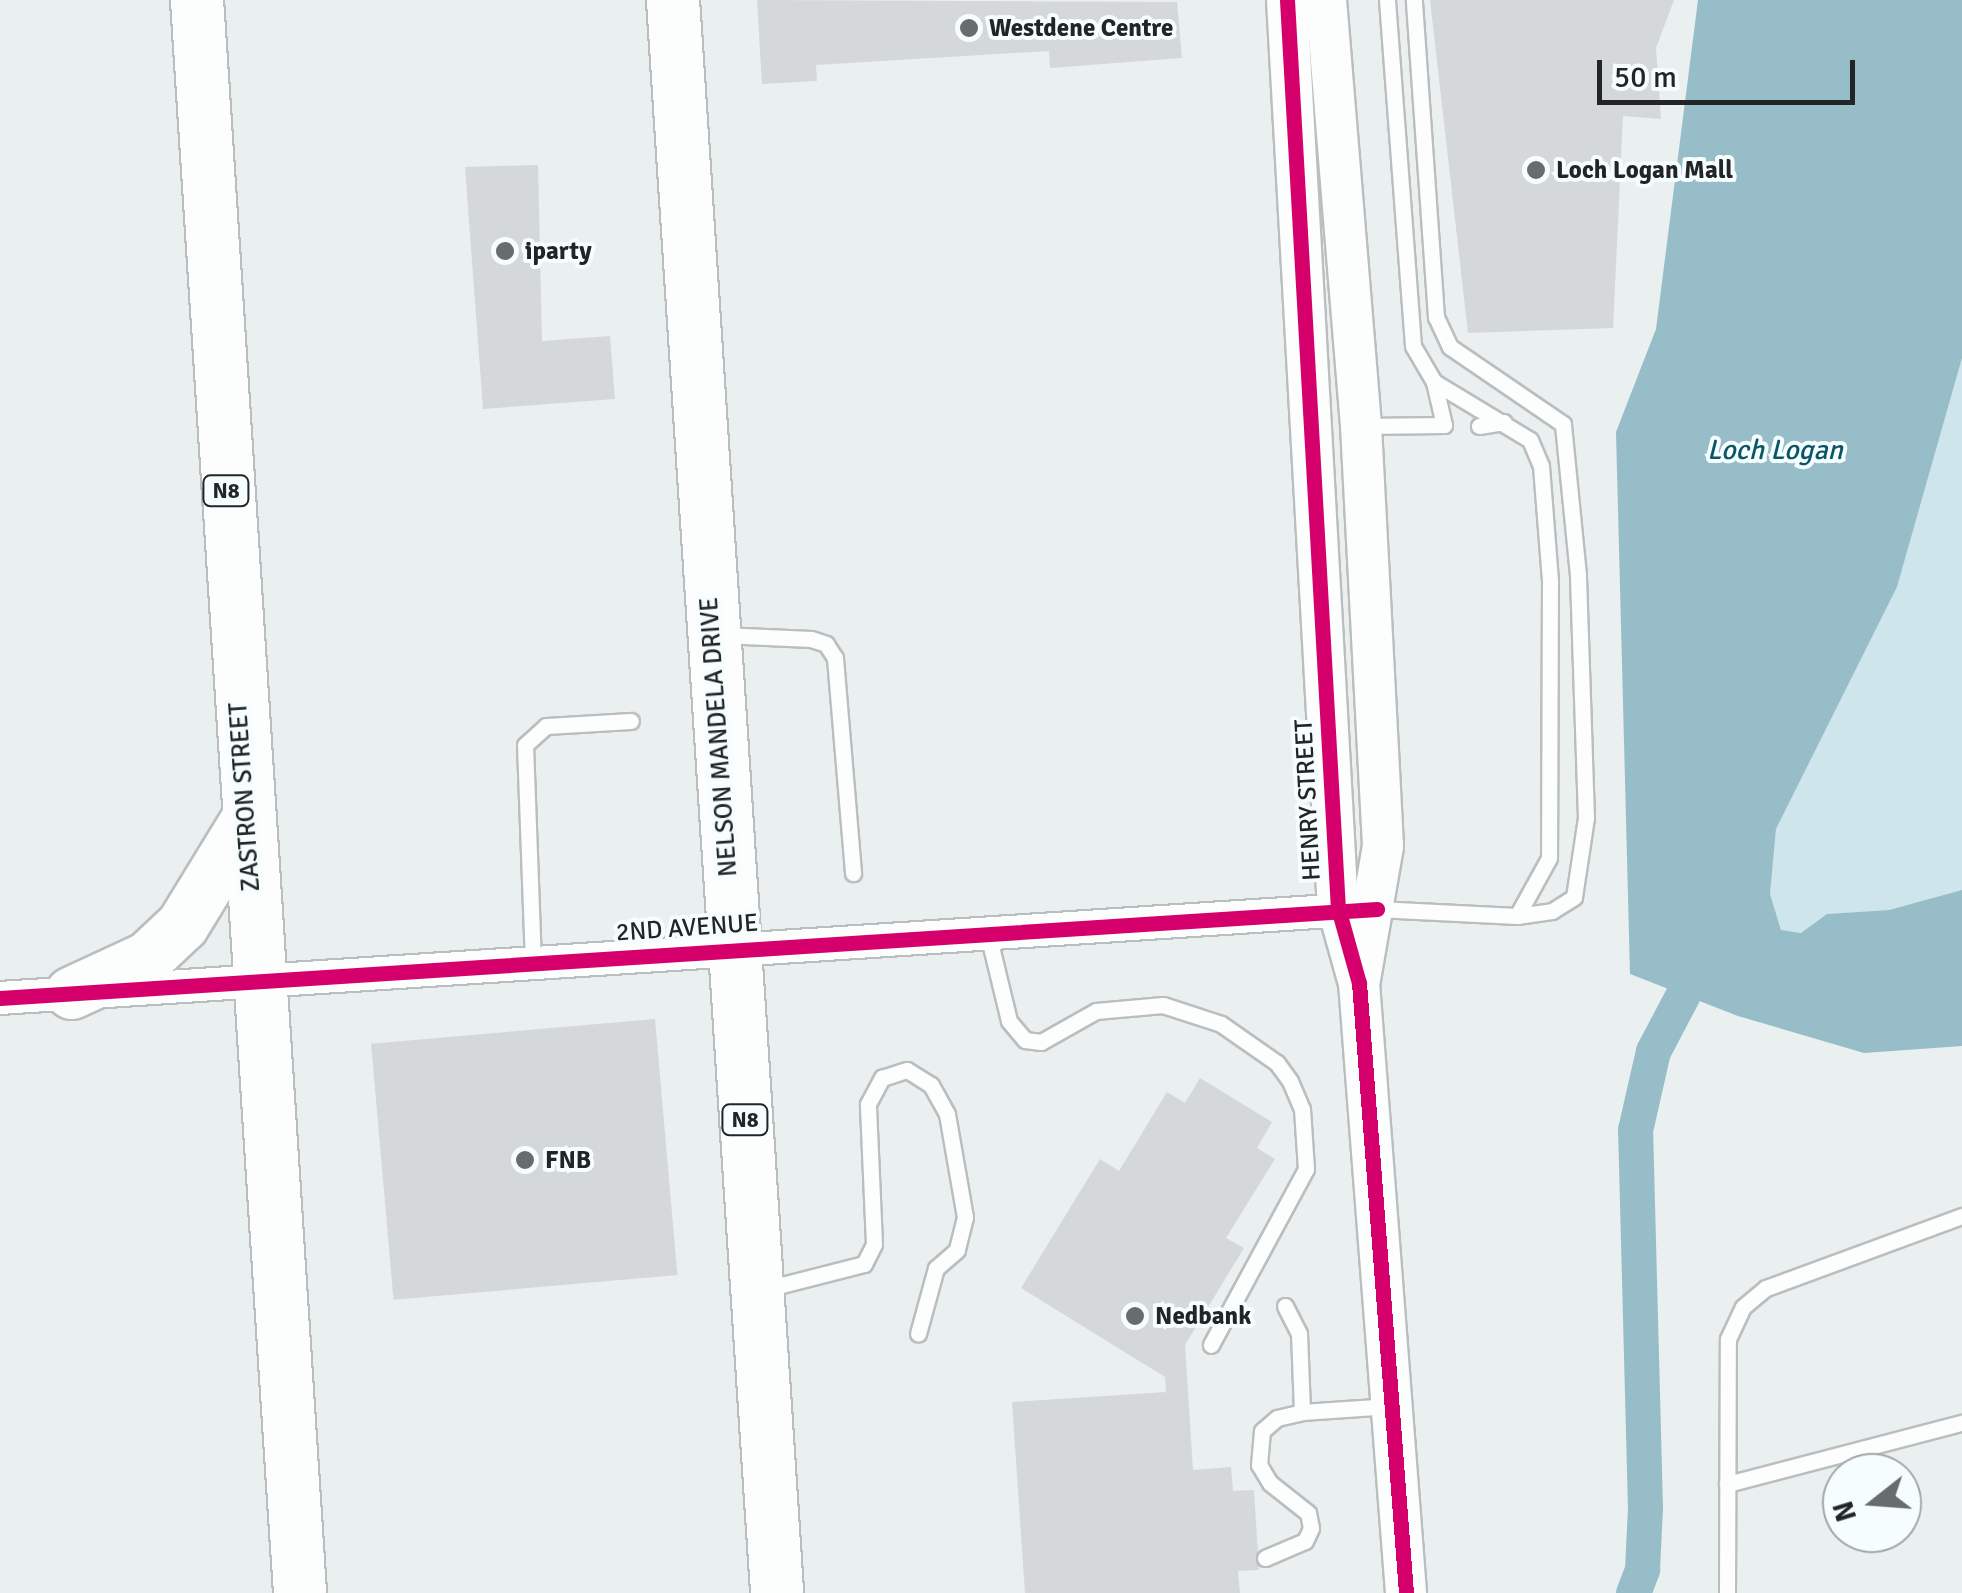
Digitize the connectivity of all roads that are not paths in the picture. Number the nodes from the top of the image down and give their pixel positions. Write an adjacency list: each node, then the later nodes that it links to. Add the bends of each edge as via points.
1 (197, 0): 13 (highway, ZASTRON STREET / N8)
2 (673, 0): 11 (highway, NELSON MANDELA DRIVE / N8)
3 (1287, 0): 15 (street, HENRY STREET)
4 (1326, 0): 9 (street, HENRY STREET)
5 (1387, 0): 7 (lane, via 1413,346)
6 (1414, 0): 16 (lane, via 1436,318 1450,348 1554,412 1569,459 1586,818 1574,898 1552,911)
7 (1434, 382): 8 (lane); 9 (lane, via 1444,425)
8 (1504, 422): 10 (lane); 16 (lane, via 1530,440 1541,466 1550,581 1549,858)
9 (1360, 426): 15 (street, HENRY STREET, via 1383,846)
10 (1479, 426)
11 (712, 635): 14 (lane, via 811,639 826,644 835,658); 18 (highway, NELSON MANDELA DRIVE / N8)
12 (631, 721): 19 (lane, via 546,726 524,745)
13 (246, 822): 20 (highway, ZASTRON STREET / N8); 21 (highway, via 183,925 148,958)
14 (853, 873)
15 (1357, 909): 16 (lane); 17 (street, 2ND AVENUE); 28 (street, HENRY STREET)
16 (1517, 916)
17 (988, 934): 18 (street, 2ND AVENUE); 27 (lane, via 1010,1021 1025,1040 1041,1042 1096,1011 1163,1005 1221,1024 1278,1063 1290,1081 1302,1109 1306,1169)
18 (734, 950): 19 (street, 2ND AVENUE); 24 (highway, NELSON MANDELA DRIVE / N8)
19 (532, 963): 20 (street, 2ND AVENUE)
20 (259, 981): 21 (street, 2ND AVENUE); 33 (highway, ZASTRON STREET / N8)
21 (72, 993): 22 (street, 2ND AVENUE)
22 (0, 998)
23 (1962, 1216): 31 (lane, via 1766,1288 1743,1307 1728,1340)
24 (758, 1290): 26 (lane, via 864,1264 874,1244 868,1104 882,1078 906,1070 931,1085 947,1114 965,1217 957,1250 936,1268); 34 (highway, NELSON MANDELA DRIVE / N8)
25 (1285, 1306): 29 (lane, via 1299,1333)
26 (918, 1334)
27 (1211, 1345)
28 (1394, 1406): 29 (lane); 35 (street, HENRY STREET)
29 (1302, 1412): 32 (lane, via 1277,1418 1256,1448 1270,1483 1308,1513 1311,1528 1305,1541)
30 (1962, 1423): 31 (lane)
31 (1727, 1484): 36 (lane)
32 (1265, 1558)
33 (300, 1593)
34 (777, 1593)
35 (1406, 1593)
36 (1727, 1593)

